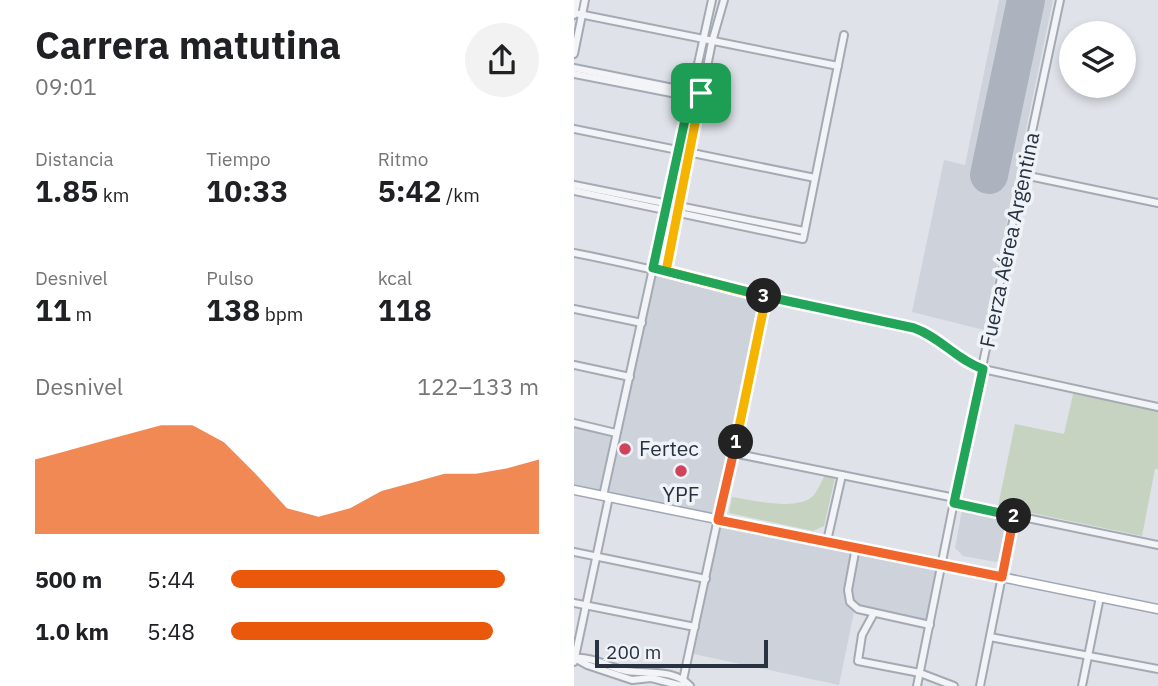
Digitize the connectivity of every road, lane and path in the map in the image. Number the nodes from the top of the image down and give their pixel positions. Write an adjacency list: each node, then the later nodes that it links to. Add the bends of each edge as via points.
1 (577, 0): 6 (street)
2 (585, 0): 6 (street)
3 (712, 0): 8 (street)
4 (724, 0): 9 (street)
5 (1060, 0): 19 (street, Fuerza Aérea Argentina)
6 (576, 14): 8 (street); 10 (street)
7 (844, 35): 11 (street)
8 (702, 39): 9 (street); 14 (street)
9 (712, 42): 11 (street); 15 (street)
10 (574, 54)
11 (838, 66): 20 (street)
12 (574, 68): 14 (street)
13 (574, 75): 14 (street)
14 (691, 94): 15 (street); 17 (street)
15 (701, 96): 18 (street)
16 (574, 129): 17 (street)
17 (680, 149): 18 (street); 25 (street)
18 (690, 152): 20 (street); 24 (street)
19 (1024, 175): 23 (street); 35 (street, Fuerza Aérea Argentina)
20 (815, 178): 27 (street)
21 (574, 185): 25 (street)
22 (574, 191): 25 (street)
23 (1158, 203)
24 (679, 205): 25 (street); 26 (street); 27 (street)
25 (667, 207): 26 (street); 29 (street)
26 (677, 214): 27 (street, via 803,239); 30 (street)
27 (804, 231)
28 (574, 253): 29 (street)
29 (653, 268): 30 (street); 33 (street)
30 (666, 271): 31 (street)
31 (766, 297): 35 (street, via 927,332); 40 (street)
32 (574, 309): 33 (street)
33 (642, 323): 36 (street)
34 (574, 365): 36 (street)
35 (983, 369): 37 (street); 44 (street, Fuerza Aérea Argentina)
36 (630, 377): 39 (street)
37 (1158, 407)
38 (574, 424): 39 (street)
39 (616, 433): 43 (street)
40 (733, 453): 41 (street); 46 (street)
41 (842, 475): 44 (street); 47 (street)
42 (574, 490): 43 (main road)
43 (606, 496): 46 (main road); 51 (street)
44 (954, 500): 45 (street); 52 (street, Fuerza Aérea Argentina)
45 (1014, 516): 48 (street); 53 (street)
46 (718, 520): 47 (main road); 54 (street)
47 (827, 541): 49 (main road)
48 (1158, 545)
49 (856, 547): 52 (main road); 59 (street, via 850,602)
50 (574, 552): 51 (street)
51 (596, 556): 54 (street); 57 (street)
52 (941, 565): 53 (main road); 60 (street, Fuerza Aérea Argentina)
53 (1002, 577): 55 (main road); 62 (street)
54 (706, 579): 61 (street)
55 (1100, 597): 58 (main road); 63 (street)
56 (574, 603): 57 (street)
57 (586, 605): 61 (street); 64 (street)
58 (1158, 609)
59 (874, 613): 60 (street); 67 (street, via 862,635 858,661)
60 (930, 625): 67 (street, Fuerza Aérea Argentina)
61 (695, 627): 69 (street)
62 (990, 637): 63 (street); 73 (street)
63 (1088, 656): 65 (street); 74 (street)
64 (574, 660): 66 (street, via 582,657); 68 (street)
65 (1158, 669)
66 (637, 671): 68 (street); 69 (street, via 664,673)
67 (920, 673): 71 (street, Fuerza Aérea Argentina); 72 (street)
68 (638, 683): 69 (street, via 651,678)
69 (682, 683): 70 (street)
70 (690, 686)
71 (917, 686)
72 (954, 686)
73 (980, 686)
74 (1082, 686)

